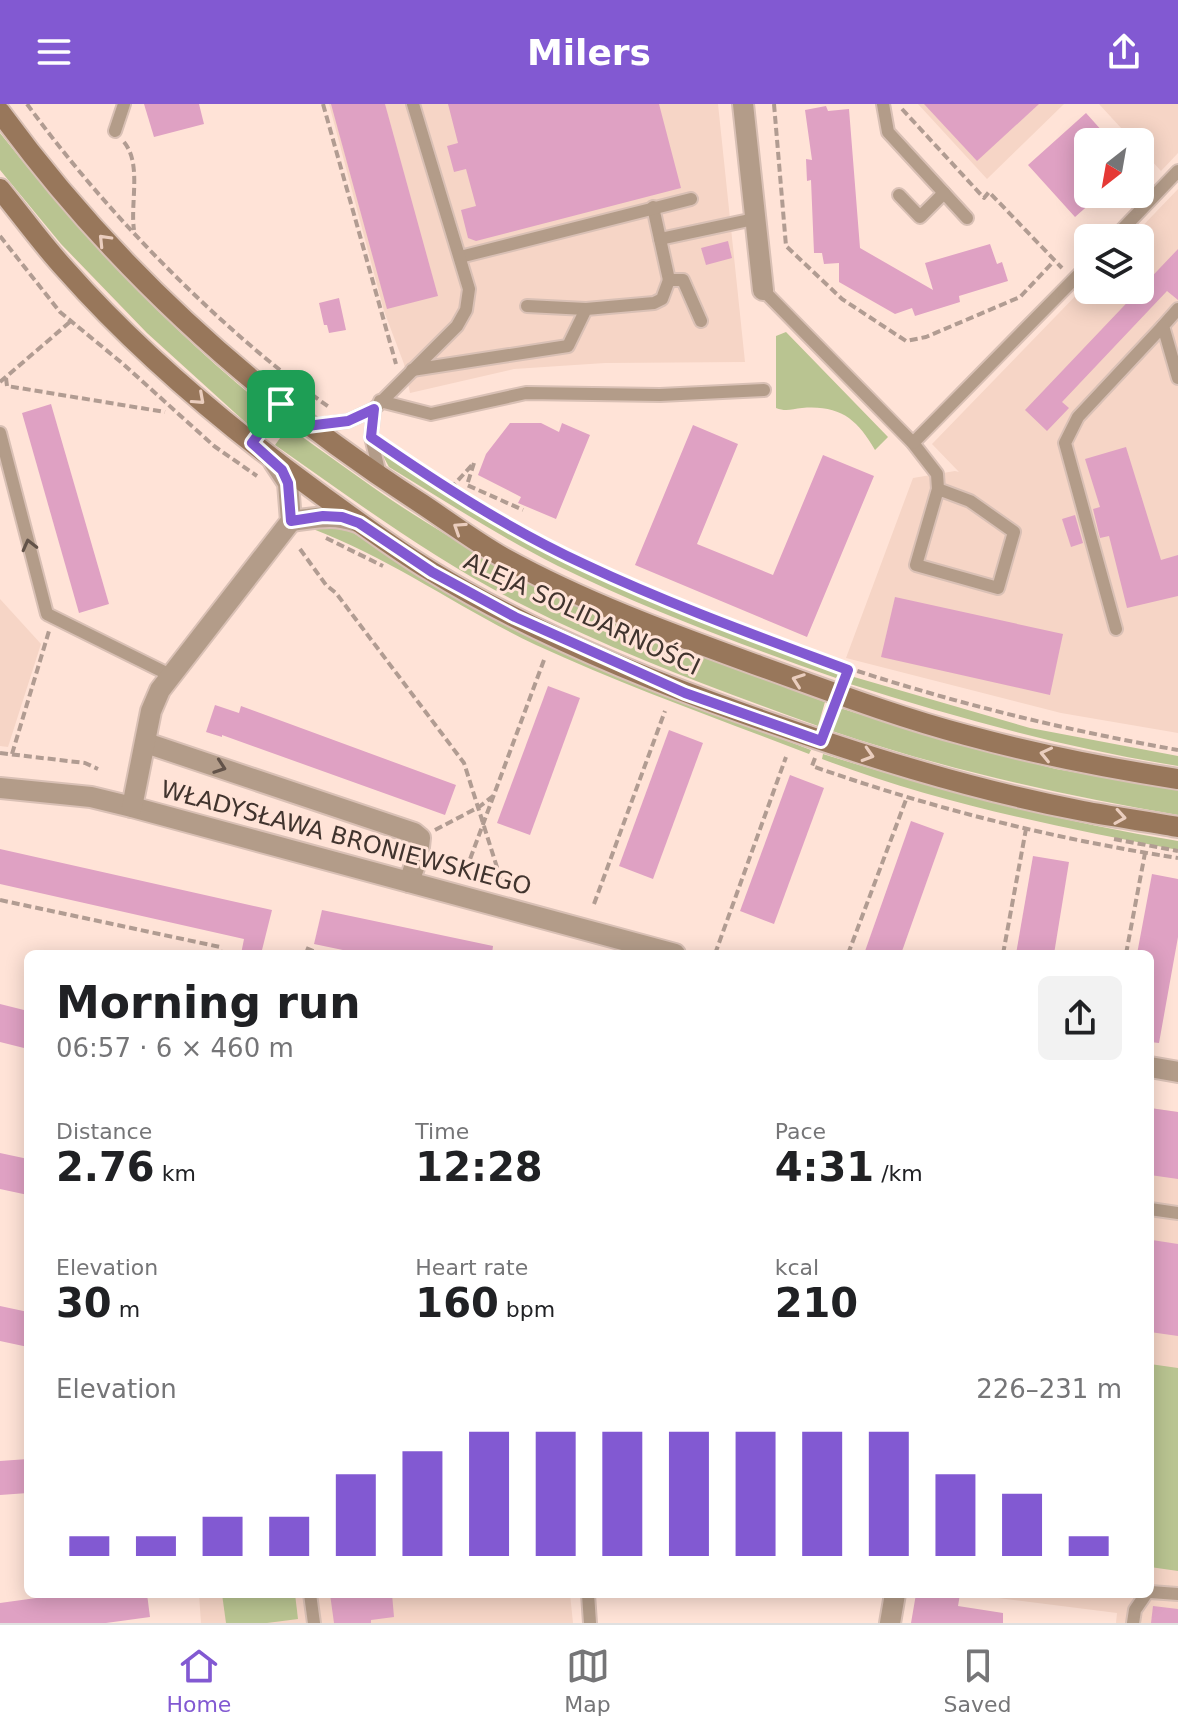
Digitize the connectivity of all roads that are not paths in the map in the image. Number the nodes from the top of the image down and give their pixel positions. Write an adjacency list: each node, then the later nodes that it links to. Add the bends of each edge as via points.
1 (124, 104): 6 (lane)
2 (413, 104): 17 (lane)
3 (743, 104): 14 (street)
4 (883, 104): 9 (lane, via 888,132)
5 (0, 112): 30 (main road, ALEJA SOLIDARNOŚCI, one-way to 5, via 158,296 77,212)
6 (115, 131)
7 (1178, 171): 15 (lane)
8 (0, 189): 33 (main road, ALEJA SOLIDARNOŚCI, one-way to 33, via 79,284)
9 (944, 193): 10 (lane, via 920,217); 13 (lane)
10 (899, 195)
11 (691, 199): 12 (lane)
12 (653, 207): 16 (lane); 17 (lane)
13 (967, 218)
14 (754, 219): 16 (lane); 20 (street)
15 (1127, 224)
16 (660, 239): 19 (lane)
17 (460, 257): 26 (lane, via 469,289 466,310 447,337)
18 (1074, 279): 32 (lane)
19 (669, 280): 22 (lane, via 662,299 654,303); 24 (lane, via 683,280)
20 (763, 290): 32 (lane)
21 (527, 306): 22 (lane)
22 (586, 309): 26 (lane, via 568,346)
23 (1178, 309): 25 (lane)
24 (701, 321)
25 (1163, 326): 27 (lane); 38 (lane, via 1078,417 1065,443)
26 (407, 375): 29 (lane)
27 (1178, 378)
28 (764, 390): 29 (lane, via 526,393 431,414)
29 (377, 405): 30 (lane, via 348,421); 34 (lane, via 371,437)
30 (307, 426): 34 (main road, ALEJA SOLIDARNOŚCI)
31 (0, 433): 39 (lane, one-way to 31, via 47,614)
32 (913, 443): 35 (lane, via 937,474)
33 (271, 459): 36 (street, via 288,483); 37 (main road, ALEJA SOLIDARNOŚCI)
34 (381, 478): 41 (main road, ALEJA SOLIDARNOŚCI, one-way to 34, via 964,735 634,621 503,557)
35 (938, 489): 35 (lane, via 916,565 998,588 1014,532 970,501)
36 (291, 521): 37 (street, via 323,516); 39 (street)
37 (359, 523): 44 (main road, ALEJA SOLIDARNOŚCI, one-way to 44, via 432,572 558,637 685,693 952,780)
38 (1116, 629)
39 (170, 675): 40 (street, via 151,711)
40 (146, 743): 43 (street); 45 (street, one-way to 45, via 414,833 420,838)
41 (1178, 779)
42 (0, 788): 43 (street, WŁADYSŁAWA BRONIEWSKIEGO, via 91,797)
43 (132, 807): 45 (street, WŁADYSŁAWA BRONIEWSKIEGO)
44 (1178, 827)
45 (409, 882): 46 (street, WŁADYSŁAWA BRONIEWSKIEGO)
46 (660, 950)
47 (1154, 1068): 48 (street)
48 (1178, 1072)
49 (1154, 1210): 50 (lane)
50 (1178, 1213)
51 (1154, 1593): 52 (lane)
52 (1178, 1594)
53 (311, 1598): 57 (lane)
54 (588, 1598): 58 (lane)
55 (894, 1598): 59 (street)
56 (1144, 1598): 60 (lane)
57 (314, 1623)
58 (590, 1623)
59 (890, 1623)
60 (1133, 1623)

